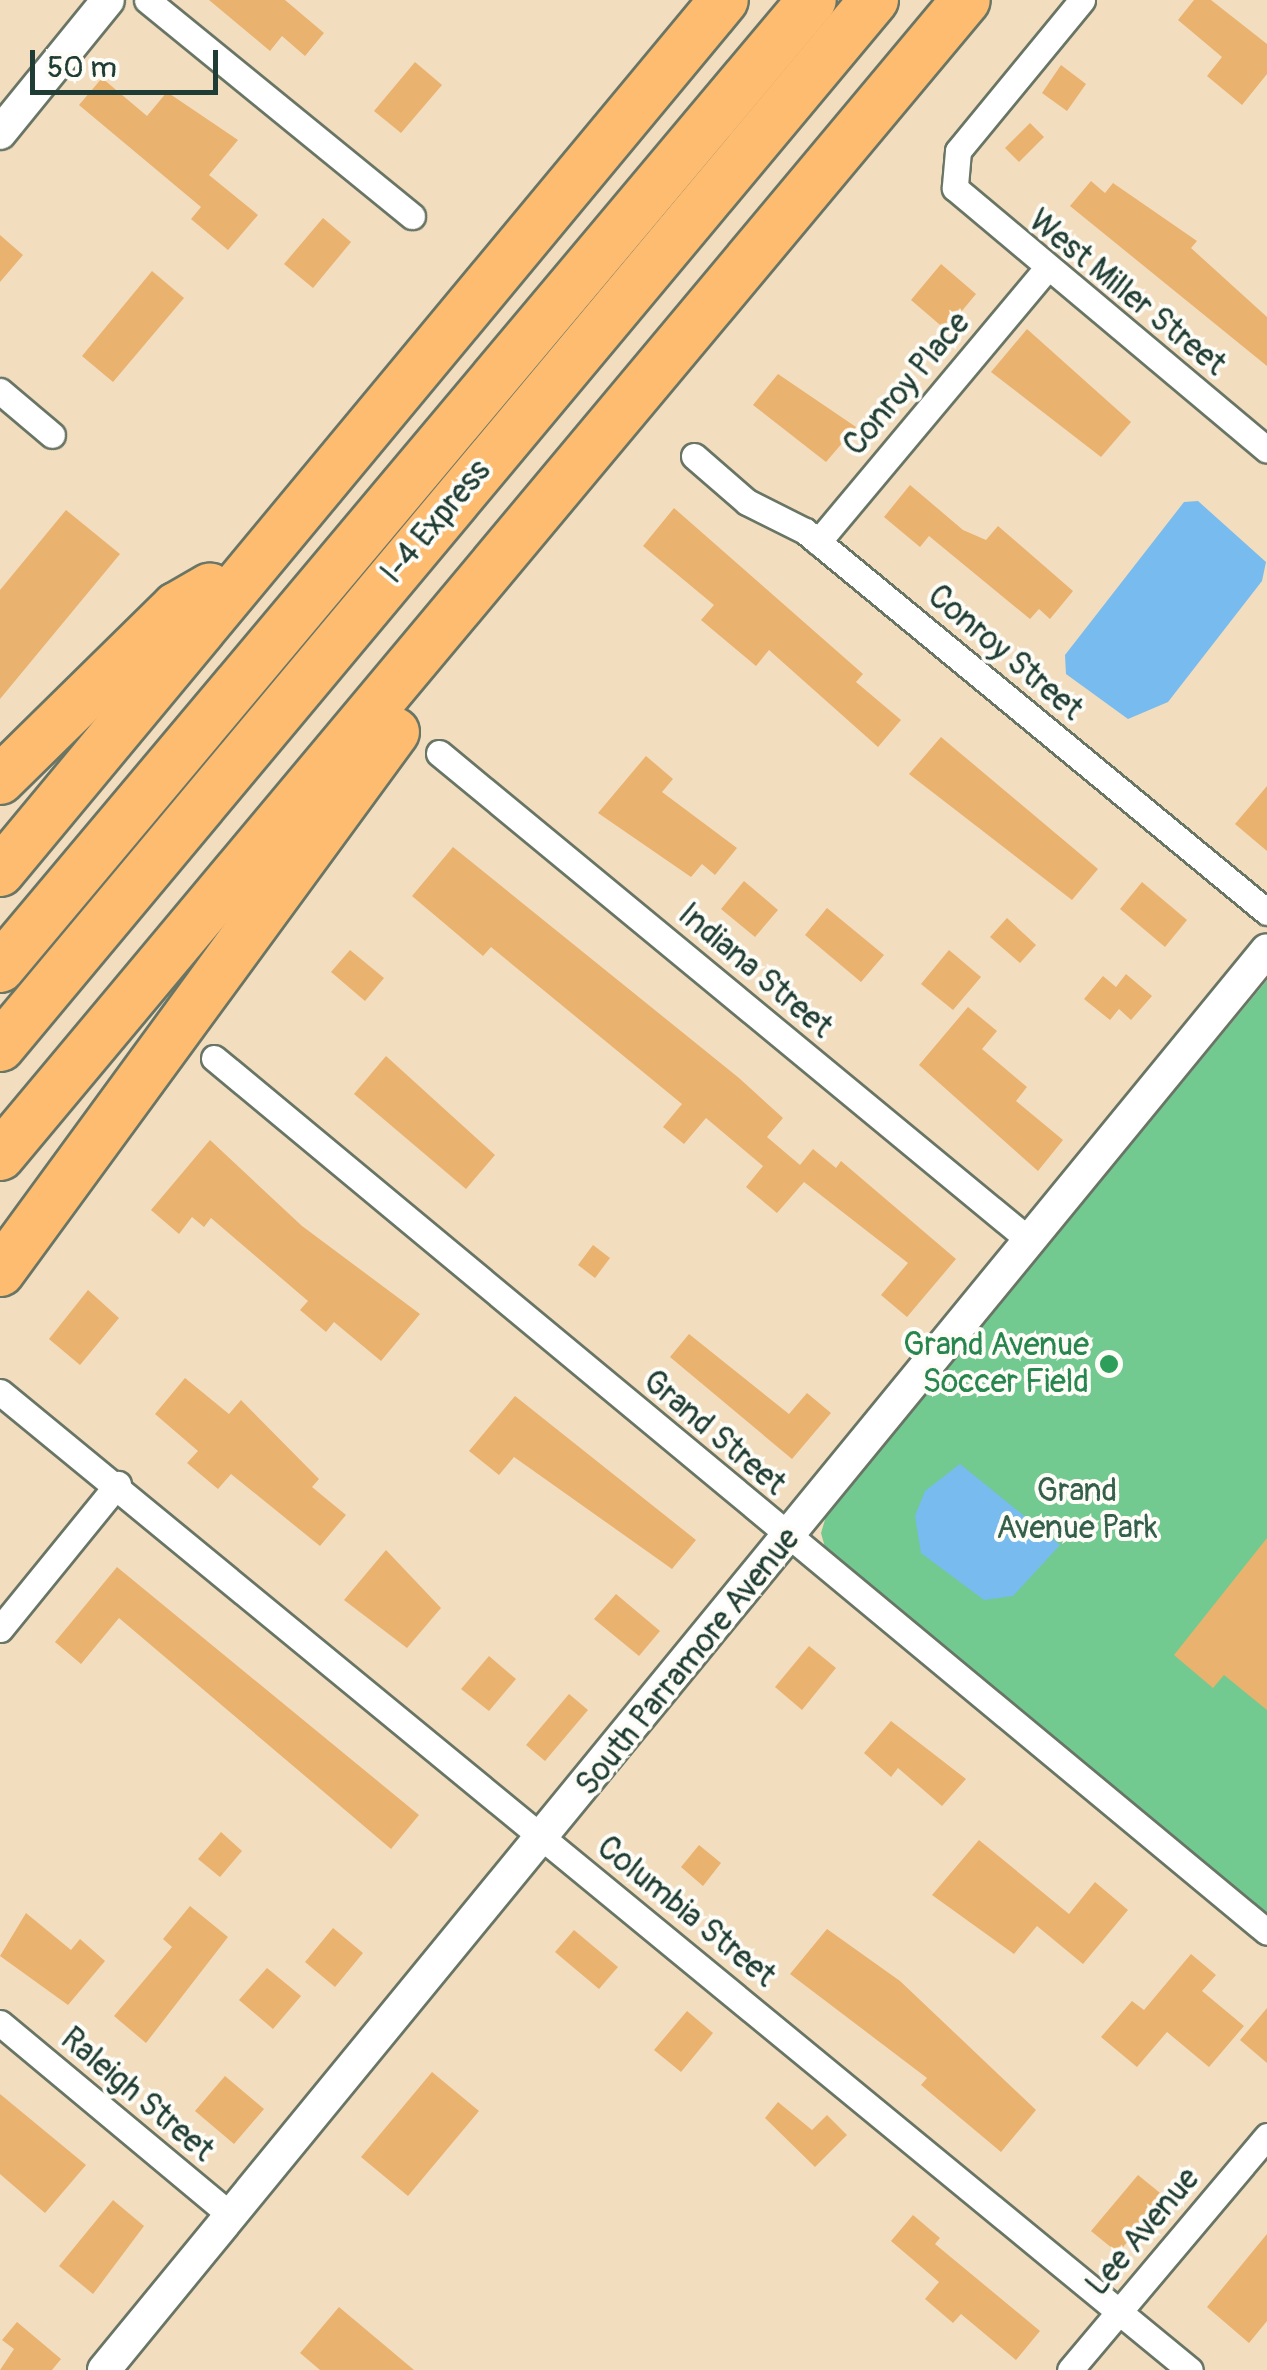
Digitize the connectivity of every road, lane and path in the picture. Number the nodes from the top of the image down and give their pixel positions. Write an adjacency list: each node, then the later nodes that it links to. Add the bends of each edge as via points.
1 (108, 0): 8 (street)
2 (147, 0): 9 (street)
3 (724, 0): 17 (highway)
4 (812, 0): 20 (highway, I-4 Express)
5 (874, 0): 26 (highway, I-4 Express)
6 (966, 0): 11 (highway)
7 (1082, 0): 10 (street, West Miller Street, via 958,151 953,180 967,204)
8 (0, 134)
9 (412, 216)
10 (1046, 268): 14 (street, West Miller Street); 16 (street, Conroy Place)
11 (715, 306): 28 (highway); 30 (highway)
12 (0, 391): 13 (street)
13 (52, 436)
14 (1267, 450)
15 (694, 456): 16 (street, Conroy Street, via 747,502)
16 (818, 542): 22 (street, Conroy Street)
17 (252, 562): 19 (highway, via 176,607); 21 (highway)
18 (438, 753): 29 (street, Indiana Street)
19 (0, 780)
20 (105, 834): 23 (highway); 25 (highway, I-4 Express)
21 (0, 872)
22 (1267, 912)
23 (0, 940)
24 (1267, 950): 29 (street, South Parramore Avenue)
25 (0, 968)
26 (0, 1047)
27 (214, 1058): 33 (street, Grand Street)
28 (0, 1156)
29 (1029, 1240): 33 (street, South Parramore Avenue)
30 (0, 1272)
31 (0, 1392): 32 (street, Columbia Street)
32 (118, 1484): 34 (street); 35 (street, Columbia Street)
33 (790, 1537): 35 (street, South Parramore Avenue); 36 (street, Grand Street)
34 (0, 1629)
35 (544, 1838): 39 (street, South Parramore Avenue); 40 (street, Columbia Street)
36 (1267, 1932)
37 (0, 2023): 39 (street, Raleigh Street)
38 (1267, 2136): 40 (street, Lee Avenue)
39 (232, 2216): 41 (street, South Parramore Avenue)
40 (1119, 2311): 42 (street, Lee Avenue); 43 (street, Columbia Street)
41 (104, 2370)
42 (1070, 2370)
43 (1190, 2370)

